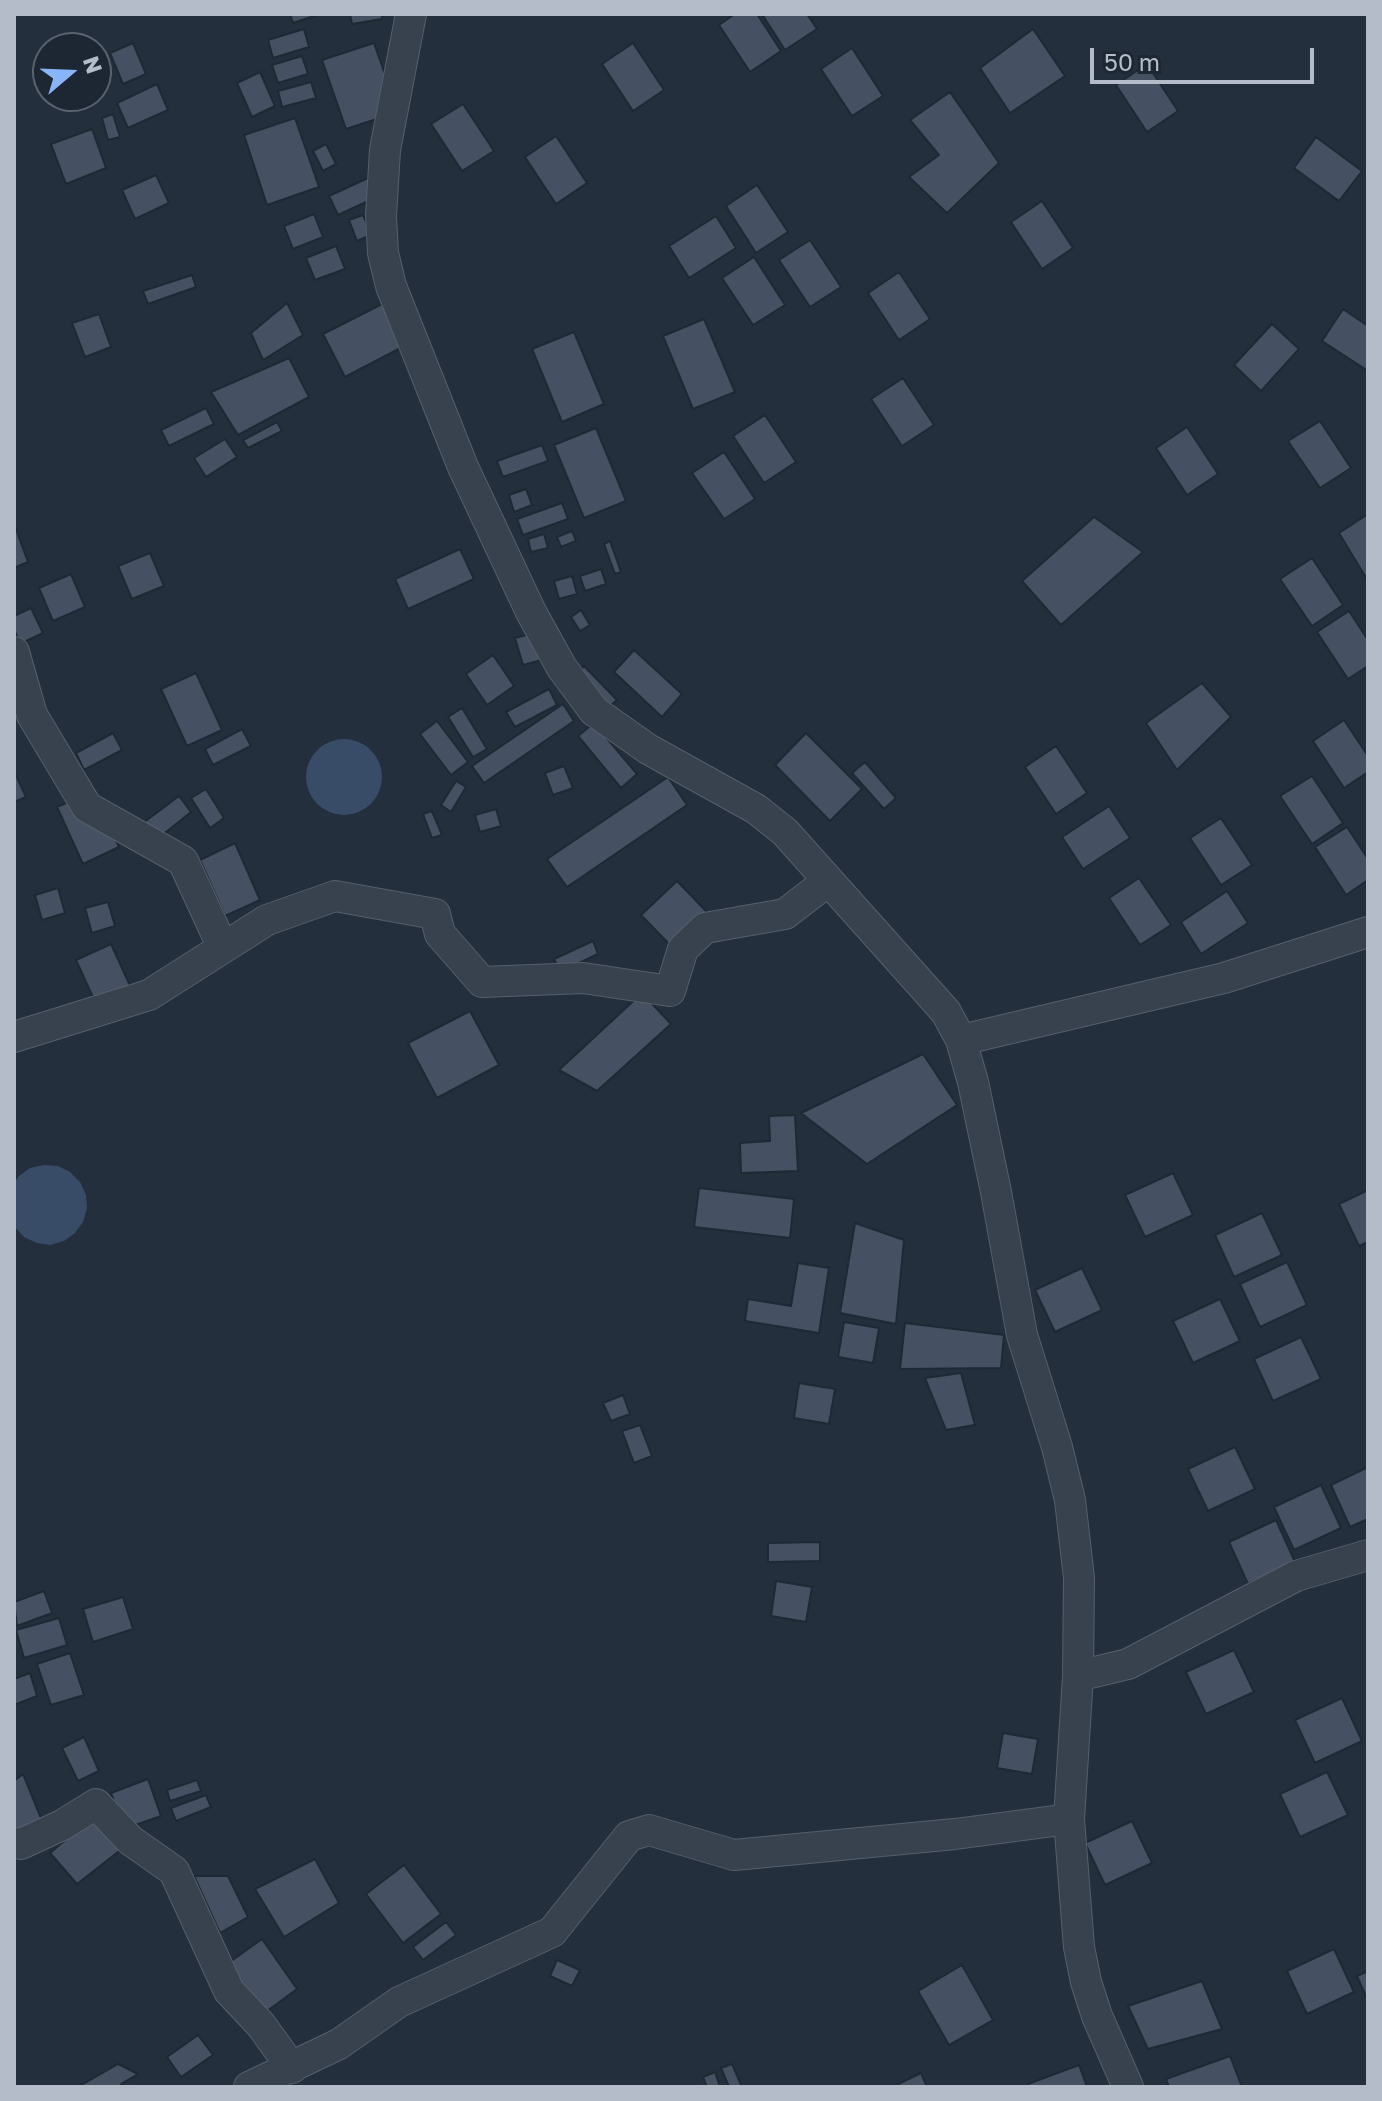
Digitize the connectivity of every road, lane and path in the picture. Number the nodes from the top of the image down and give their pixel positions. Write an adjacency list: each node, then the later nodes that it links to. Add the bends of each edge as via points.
1 (411, 14): 3 (street, via 385,150 383,253 391,286 463,467 531,612 594,711 648,749 756,809 785,832)
2 (14, 652): 5 (street, via 32,715 87,807 183,861)
3 (828, 881): 5 (street, via 785,914 705,928 683,949 670,991 583,978 482,982 440,934 435,914 335,896 267,920); 7 (street, via 946,1012)
4 (1368, 932): 7 (street, via 1224,978)
5 (223, 948): 6 (street, via 149,995)
6 (14, 1037)
7 (961, 1040): 9 (street, via 1022,1335 1070,1500 1079,1578)
8 (1368, 1555): 9 (street, via 1296,1576 1128,1664)
9 (1078, 1676): 10 (street)
10 (1069, 1819): 12 (street, via 734,1855 649,1830 629,1836 552,1932 399,2002 339,2044); 14 (street, via 1086,1982)
11 (14, 1843): 12 (street, via 62,1825 96,1804 130,1840 174,1871 229,1991)
12 (292, 2068): 13 (street)
13 (249, 2087)
14 (1128, 2087)

